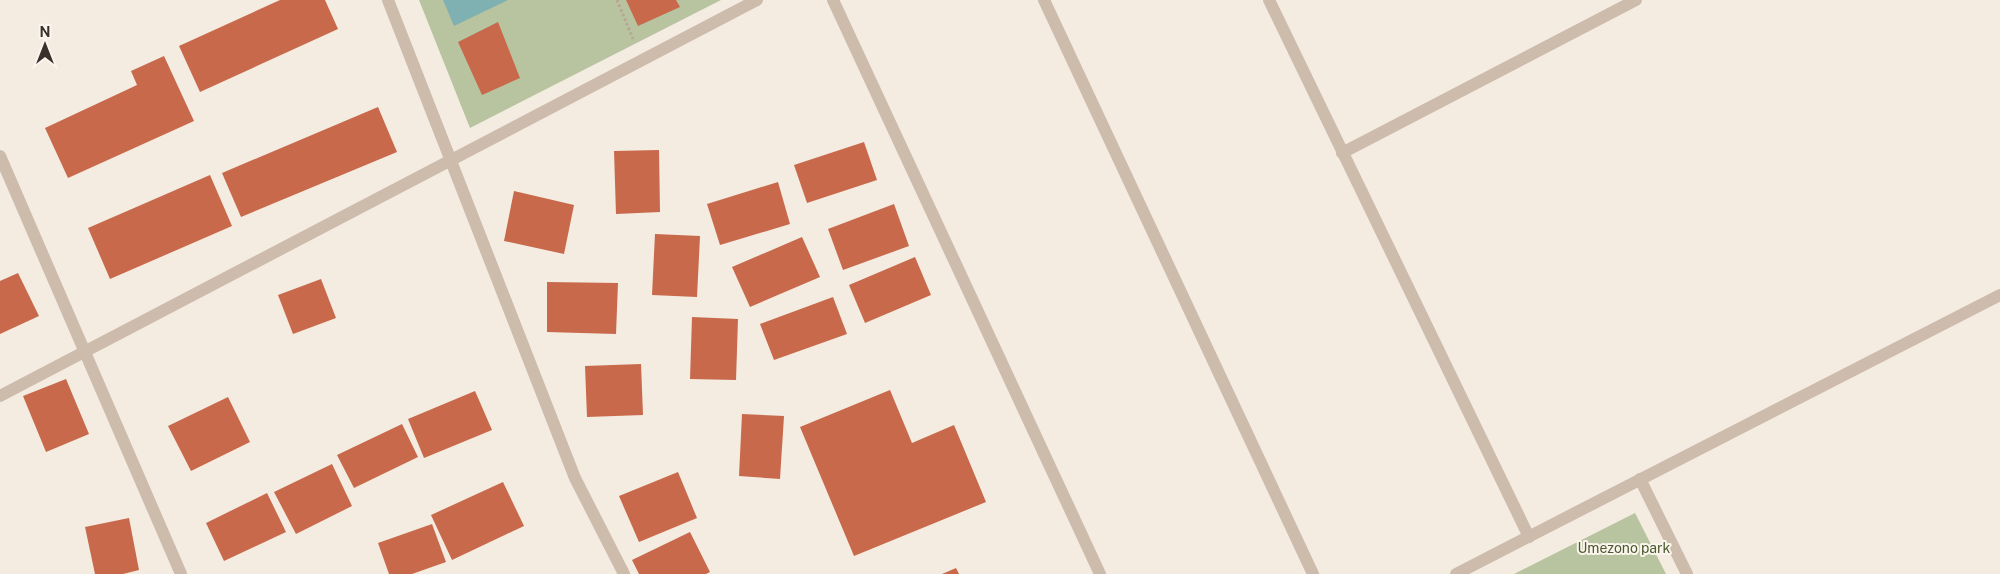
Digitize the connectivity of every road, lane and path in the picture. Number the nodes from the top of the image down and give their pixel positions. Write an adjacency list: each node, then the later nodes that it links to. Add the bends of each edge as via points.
1 (388, 0): 11 (street)
2 (616, 0): 8 (path)
3 (756, 0): 8 (street)
4 (833, 0): 19 (street)
5 (1044, 0): 20 (street)
6 (1269, 0): 9 (street)
7 (1636, 0): 9 (street)
8 (641, 60): 11 (street)
9 (1342, 153): 16 (street)
10 (0, 156): 13 (street)
11 (451, 160): 13 (street); 18 (street, via 575,478)
12 (2000, 295): 15 (street)
13 (84, 352): 14 (street); 17 (street)
14 (0, 396)
15 (1640, 480): 16 (street); 22 (street)
16 (1529, 536): 21 (street)
17 (181, 574)
18 (624, 574)
19 (1100, 574)
20 (1313, 574)
21 (1456, 574)
22 (1687, 574)

